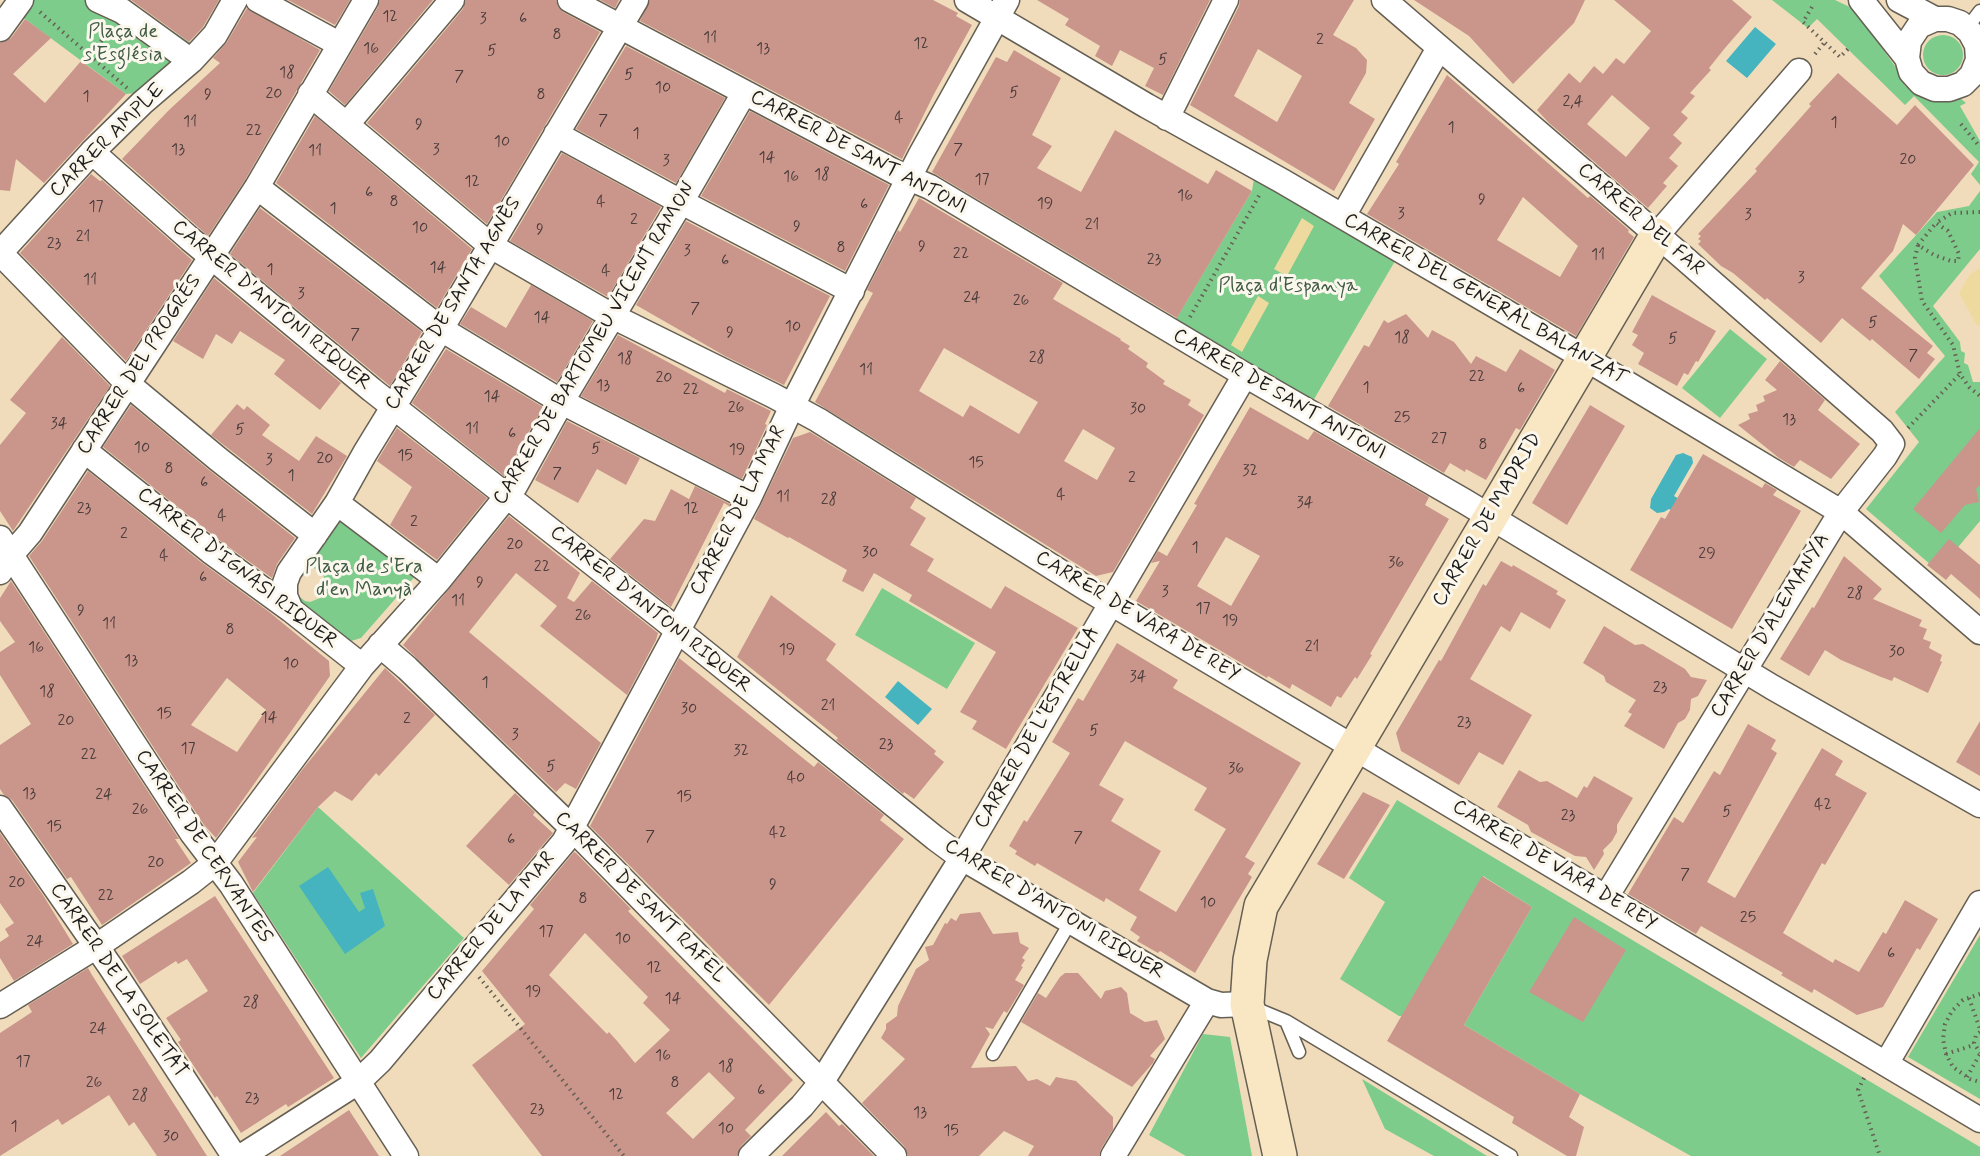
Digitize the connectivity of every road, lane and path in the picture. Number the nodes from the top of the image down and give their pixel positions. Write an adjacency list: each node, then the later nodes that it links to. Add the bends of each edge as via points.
1 (98, 0): 15 (street)
2 (235, 0): 25 (street, CARRER AMPLE, via 215,35)
3 (258, 0): 20 (street)
4 (366, 0): 20 (street, CARRER DEL PROGRÉS)
5 (452, 0): 32 (street)
6 (570, 0): 19 (street, CARRER DE SANT ANTONI)
7 (636, 0): 19 (street, CARRER DE SANTA AGNÈS)
8 (967, 0): 14 (street, CARRER DEL GENERAL BALANZAT)
9 (1226, 0): 31 (street)
10 (1384, 0): 22 (street, CARRER DEL FAR)
11 (1862, 0): 24 (street)
12 (1899, 0): 17 (street)
13 (1812, 7): 21 (path, via 1803,22 1840,57)
14 (1002, 9): 31 (street, CARRER DEL GENERAL BALANZAT); 38 (street, CARRER DE LA MAR)
15 (121, 12): 23 (path); 25 (street)
16 (14, 15): 23 (path)
17 (1935, 19): 18 (street, via 1948,18); 24 (street, via 1919,26 1909,41)
18 (1974, 26): 27 (street)
19 (620, 27): 28 (street, CARRER DE SANT ANTONI); 34 (street, CARRER DE SANTA AGNÈS)
20 (339, 44): 29 (street, CARRER DEL PROGRÉS)
21 (1850, 47)
22 (1440, 48): 42 (street); 44 (street, CARRER DEL FAR)
23 (90, 56): 30 (path)
24 (1907, 58): 27 (street, via 1911,72 1921,83 1935,89 1963,84)
25 (191, 61): 30 (street, CARRER AMPLE)
26 (1799, 71): 44 (street, CARRER DE MADRID)
27 (1976, 74)
28 (744, 93): 38 (street, CARRER DE SANT ANTONI); 40 (street, CARRER DE BARTOMEU VICENT RAMON)
29 (310, 94): 32 (street, CARRER DE VARA DE REY); 39 (street, CARRER DEL PROGRÉS)
30 (142, 103): 36 (street, CARRER AMPLE)
31 (1167, 118): 37 (street, CARRER DEL GENERAL BALANZAT)
32 (346, 124): 46 (street, CARRER DE VARA DE REY)
33 (1961, 124): 35 (path)
34 (556, 134): 40 (street); 46 (street, CARRER DE SANTA AGNÈS)
35 (1980, 147)
36 (92, 152): 47 (street, CARRER AMPLE); 48 (street, CARRER D'ANTONI RIQUER)
37 (1271, 175): 42 (street, CARRER DEL GENERAL BALANZAT); 52 (path)
38 (909, 178): 49 (street, CARRER DE LA MAR); 52 (street, CARRER DE SANT ANTONI)
39 (257, 187): 48 (street, CARRER DEL PROGRÉS); 51 (street)
40 (681, 202): 49 (street); 50 (street, CARRER DE BARTOMEU VICENT RAMON)
41 (1980, 212): 43 (path, via 1952,213)
42 (1343, 216): 53 (street, CARRER DEL GENERAL BALANZAT)
43 (1936, 223): 45 (path); 45 (path, via 1948,231 1959,254 1958,261 1934,255)
44 (1657, 235): 53 (street, CARRER DE MADRID); 61 (street, CARRER DEL FAR, via 1882,431)
45 (1918, 245): 54 (path, via 1915,258 1922,301 1953,345)
46 (490, 246): 50 (street, CARRER DE VARA DE REY); 51 (street, CARRER DE SANTA AGNÈS)
47 (0, 253): 56 (street)
48 (211, 256): 56 (street, CARRER DEL PROGRÉS); 59 (street, CARRER D'ANTONI RIQUER)
49 (852, 291): 60 (street, CARRER DE LA MAR)
50 (612, 316): 58 (street, CARRER DE BARTOMEU VICENT RAMON); 60 (street, CARRER DE VARA DE REY)
51 (441, 329): 58 (street); 59 (street, CARRER DE SANTA AGNÈS)
52 (1179, 336): 55 (street, CARRER DE SANT ANTONI)
53 (1583, 357): 66 (street, CARRER DEL GENERAL BALANZAT); 67 (street, CARRER DE MADRID)
54 (1960, 374): 57 (path); 61 (path)
55 (1245, 375): 67 (street, CARRER DE SANT ANTONI); 71 (street, CARRER DE L'ESTRELLA)
56 (129, 384): 62 (street, CARRER DEL PROGRÉS); 68 (street)
57 (1980, 396)
58 (562, 402): 63 (street, CARRER DE BARTOMEU VICENT RAMON); 64 (street)
59 (393, 406): 63 (street, CARRER D'ANTONI RIQUER); 65 (street, CARRER DE SANTA AGNÈS)
60 (792, 406): 64 (street, CARRER DE LA MAR); 71 (street, CARRER DE VARA DE REY)
61 (1892, 444): 66 (street, CARRER D'ALEMANYA)
62 (84, 450): 69 (street, CARRER DEL PROGRÉS, via 30,533); 72 (street, CARRER D'IGNASI RIQUER)
63 (507, 496): 70 (street, CARRER DE BARTOMEU VICENT RAMON); 73 (street, CARRER D'ANTONI RIQUER)
64 (749, 498): 73 (street, CARRER DE LA MAR)
65 (337, 503): 68 (street, CARRER DE SANTA AGNÈS); 70 (street)
66 (1841, 512): 74 (street, CARRER DEL GENERAL BALANZAT); 77 (street, CARRER D'ALEMANYA)
67 (1490, 517): 77 (street, CARRER DE SANT ANTONI); 78 (street, CARRER DE MADRID)
68 (315, 535): 72 (street, CARRER DE SANTA AGNÈS, via 285,583)
69 (4, 555): 83 (street, CARRER DE CERVANTES)
70 (439, 580): 75 (street, CARRER DE BARTOMEU VICENT RAMON)
71 (1111, 603): 78 (street, CARRER DE VARA DE REY); 82 (street, CARRER DE L'ESTRELLA)
72 (291, 610): 76 (street, CARRER D'IGNASI RIQUER)
73 (678, 631): 81 (street, CARRER DE LA MAR); 82 (street, CARRER D'ANTONI RIQUER)
74 (1980, 632)
75 (380, 645): 76 (street, CARRER DE BARTOMEU VICENT RAMON); 81 (street, CARRER DE SANT RAFEL)
76 (362, 666): 83 (street, CARRER DE BARTOMEU VICENT RAMON)
77 (1744, 670): 79 (street, CARRER DE SANT ANTONI); 84 (street, CARRER D'ALEMANYA)
78 (1354, 747): 84 (street, CARRER DE VARA DE REY); 92 (street, CARRER DE MADRID, via 1261,906 1250,960)
79 (1980, 805)
80 (0, 808): 87 (street, CARRER DE LA SOLETAT)
81 (572, 828): 88 (street, CARRER DE LA MAR); 105 (street, CARRER DE SANT RAFEL)
82 (962, 858): 86 (street, CARRER D'ANTONI RIQUER); 105 (street, CARRER DE L'ESTRELLA)
83 (215, 863): 87 (street, CARRER DE BARTOMEU VICENT RAMON); 103 (street, CARRER DE CERVANTES)
84 (1606, 897): 101 (street, CARRER DE VARA DE REY)
85 (1980, 903): 101 (street)
86 (1071, 921): 91 (street, CARRER D'ANTONI RIQUER); 99 (lane)
87 (97, 946): 93 (street, CARRER DE BARTOMEU VICENT RAMON); 107 (street, CARRER DE LA SOLETAT)
88 (465, 959): 103 (street, CARRER DE LA MAR, via 380,1062); 110 (path)
89 (1980, 994): 90 (path)
90 (1969, 998): 95 (path); 100 (path, via 1952,1011 1945,1024)
91 (1207, 1001): 92 (street, CARRER D'ANTONI RIQUER); 113 (street)
92 (1247, 1004): 94 (lane); 114 (street, CARRER DE MADRID)
93 (0, 1006)
94 (1286, 1021): 97 (lane); 115 (lane, via 1340,1046)
95 (1980, 1030): 96 (path)
96 (1974, 1045): 98 (path); 100 (path)
97 (1299, 1052)
98 (1980, 1053): 102 (path)
99 (993, 1054)
100 (1946, 1054): 102 (path, via 1953,1067)
101 (1881, 1060): 106 (street, CARRER DE VARA DE REY); 116 (path, via 1858,1090)
102 (1967, 1077): 104 (path)
103 (358, 1082): 108 (street, CARRER DE LA MAR); 109 (street, CARRER DE CERVANTES)
104 (1980, 1082)
105 (821, 1083): 111 (street, CARRER DE L'ESTRELLA); 112 (street, CARRER DE SANT RAFEL)
106 (1980, 1120)
107 (234, 1156)
108 (242, 1156)
109 (406, 1156)
110 (624, 1156)
111 (751, 1156)
112 (894, 1156)
113 (1113, 1156)
114 (1280, 1156)
115 (1510, 1156)
116 (1880, 1156)

